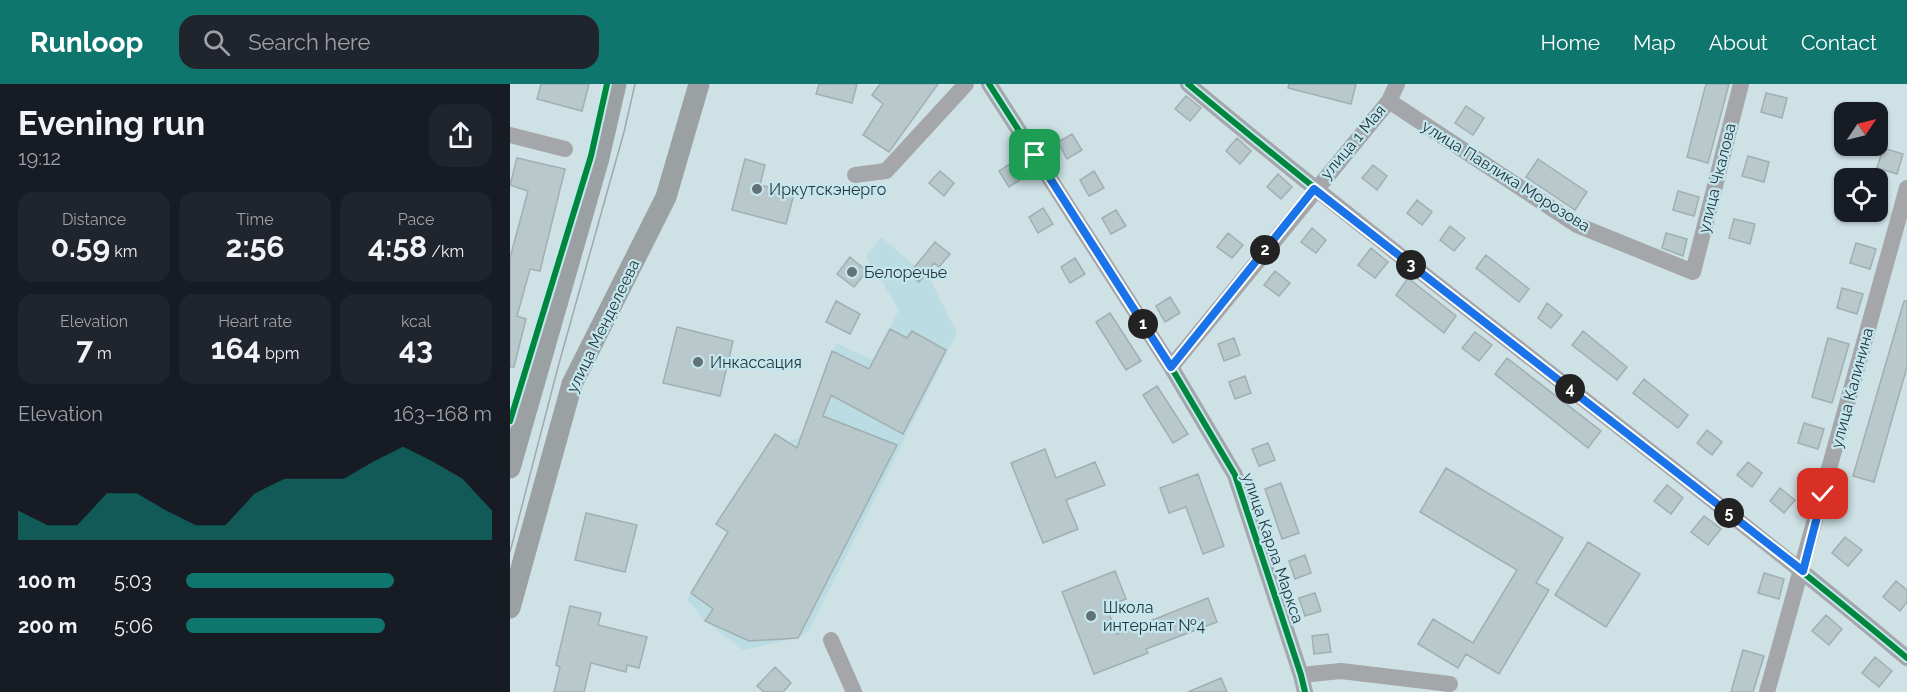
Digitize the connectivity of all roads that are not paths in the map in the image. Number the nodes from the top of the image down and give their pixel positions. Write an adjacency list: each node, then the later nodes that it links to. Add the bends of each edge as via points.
1 (616, 84): 16 (main road, via 599,158)
2 (699, 84): 18 (main road, улица Менделеева, via 666,197 572,384)
3 (966, 84): 11 (street, via 886,171)
4 (989, 84): 15 (street, улица Карла Маркса)
5 (1188, 84): 13 (street)
6 (1398, 84): 8 (street, улица 1 Мая)
7 (1741, 84): 14 (street, улица Чкалова)
8 (1389, 101): 13 (street, улица 1 Мая); 14 (street, улица Павлика Морозова, via 1577,225)
9 (510, 137): 10 (street)
10 (565, 149)
11 (855, 175)
12 (1907, 188): 17 (street, улица Калинина)
13 (1314, 189): 15 (street, улица 1 Мая); 17 (street)
14 (1693, 272)
15 (1171, 367): 21 (street, улица Карла Маркса, via 1235,475)
16 (510, 468)
17 (1803, 571): 20 (street); 25 (street, улица Калинина)
18 (510, 608)
19 (831, 640): 23 (street)
20 (1907, 658)
21 (1301, 675): 22 (street, via 1341,671); 24 (street, улица Карла Маркса)
22 (1450, 684)
23 (854, 692)
24 (1305, 692)
25 (1767, 692)

